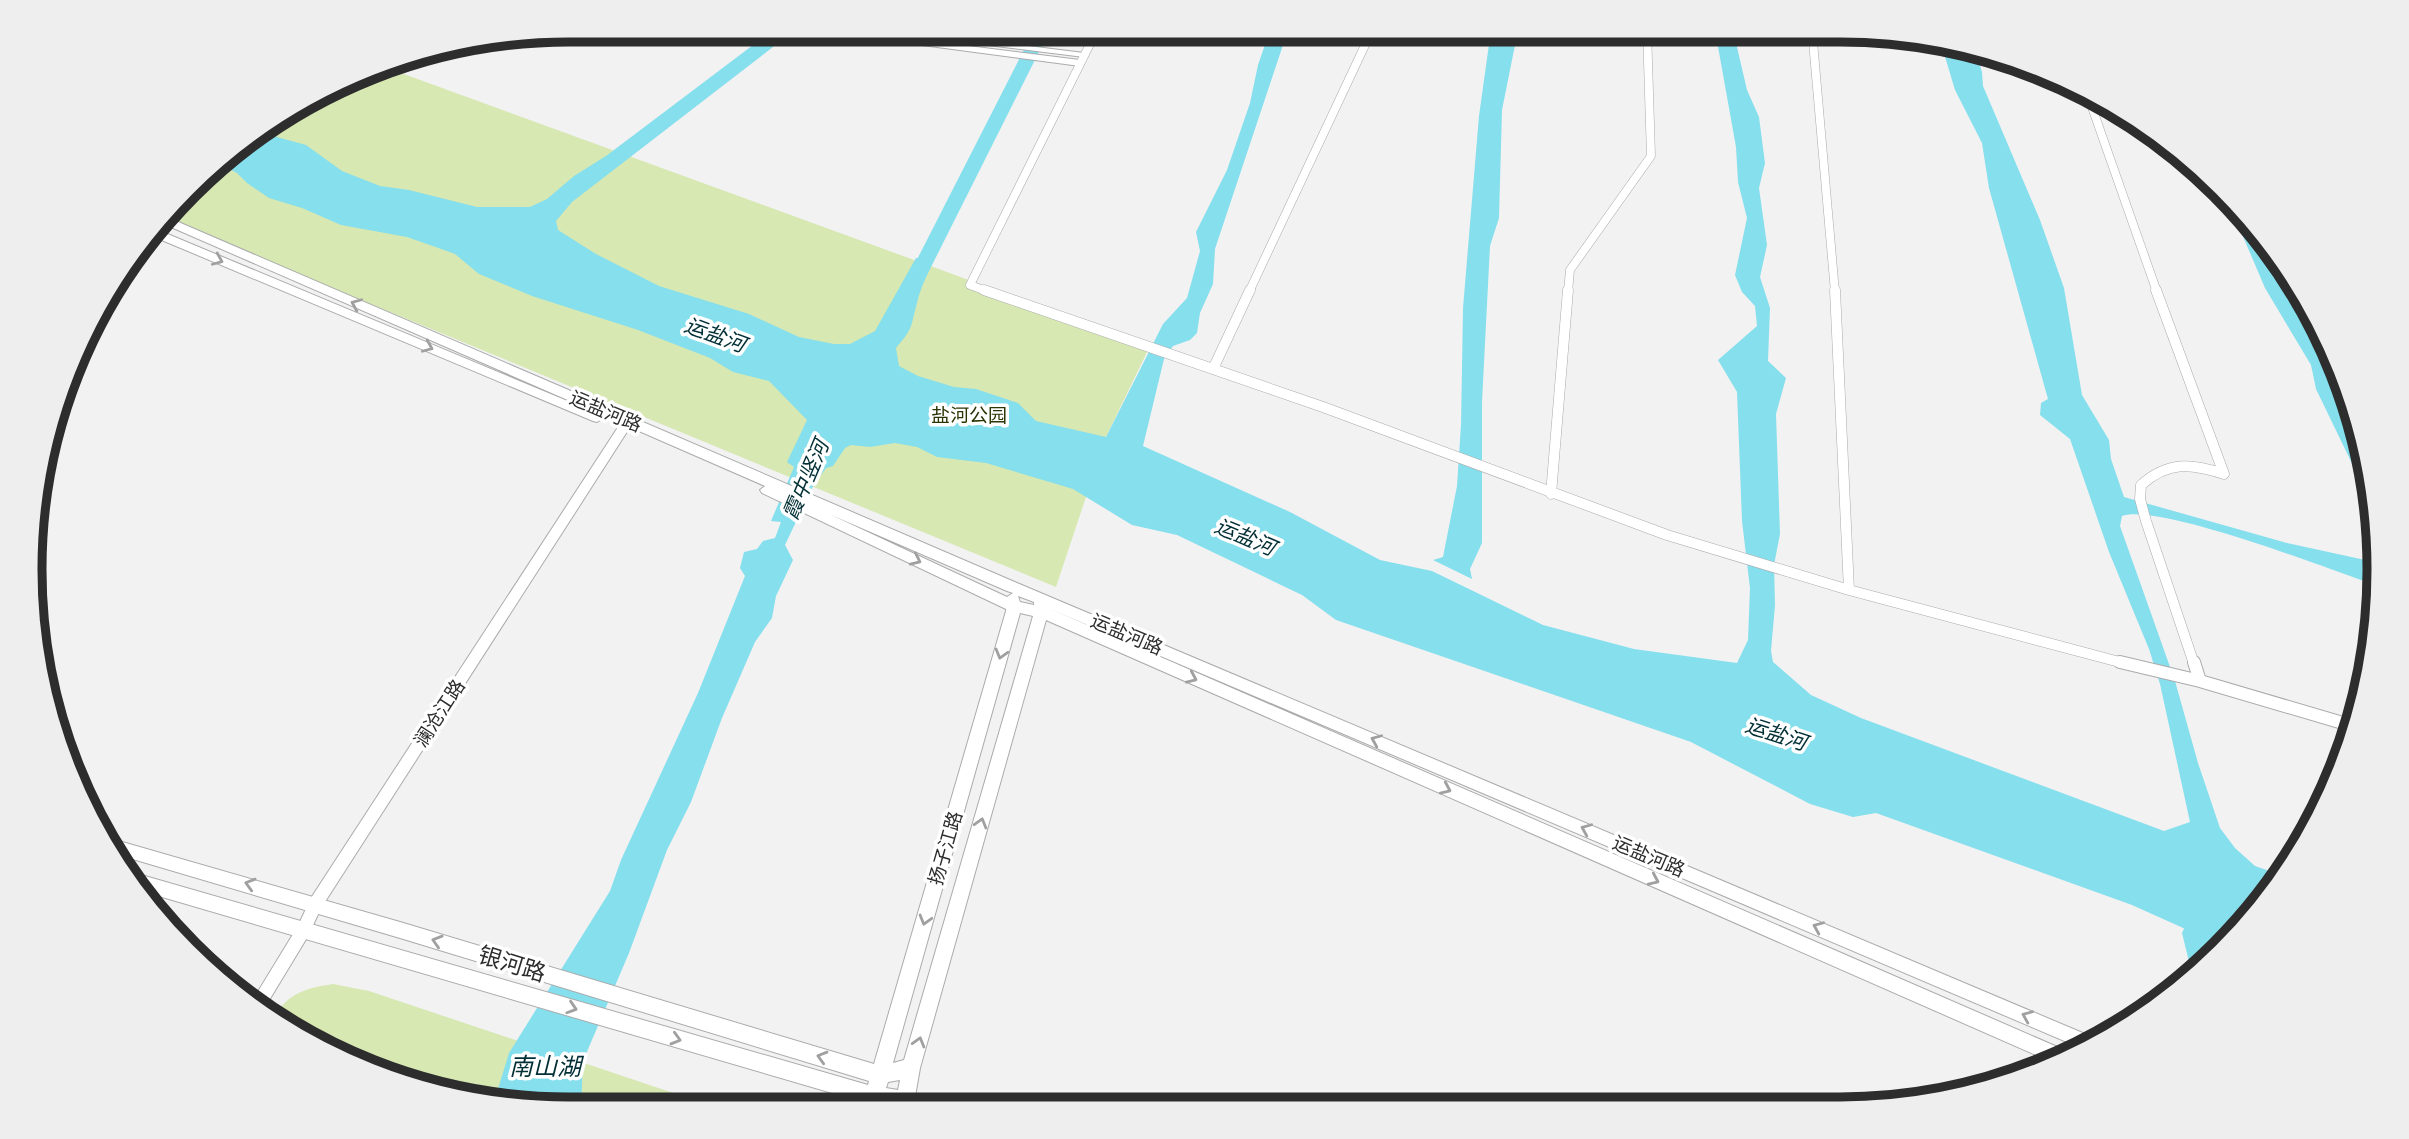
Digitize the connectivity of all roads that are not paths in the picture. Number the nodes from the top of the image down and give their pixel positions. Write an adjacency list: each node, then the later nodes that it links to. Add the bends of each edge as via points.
1 (931, 42): 7 (street)
2 (965, 42): 7 (street)
3 (1091, 42): 7 (street)
4 (1366, 42): 11 (street)
5 (1647, 42): 13 (street, via 1651,156 1570,270)
6 (1813, 42): 16 (street, via 1836,317)
7 (1082, 59): 11 (street, via 970,285)
8 (2092, 107): 19 (street, via 2224,474 2194,463 2171,464 2141,485 2146,521)
9 (171, 224): 12 (main road, 运盐河路, one-way to 9)
10 (161, 236): 12 (main road, 运盐河路, one-way to 12)
11 (1213, 369): 13 (street)
12 (625, 425): 14 (main road, 运盐河路); 23 (street, 澜沧江路)
13 (1551, 494): 16 (street, via 1743,560)
14 (813, 505): 15 (main road, 运盐河路); 18 (main road, 运盐河路, one-way to 18)
15 (1012, 587): 17 (main road, 运盐河路); 18 (main road, 扬子江路)
16 (1849, 590): 19 (street)
17 (1041, 605): 18 (main road, 运盐河路); 26 (main road, 运盐河路, one-way to 17); 27 (main road, 运盐河路, one-way to 27); 28 (main road, 扬子江路, one-way to 17)
18 (1013, 606): 29 (main road, 扬子江路, one-way to 29)
19 (2200, 681): 20 (street)
20 (2344, 723)
21 (123, 849): 23 (main road, 银河路, one-way to 21)
22 (146, 884): 24 (main road, 银河路)
23 (316, 903): 24 (street, 澜沧江路); 29 (main road, 银河路, one-way to 23)
24 (303, 931): 25 (street, 澜沧江路); 30 (main road, 银河路, one-way to 30, via 534,995)
25 (262, 998)
26 (2080, 1039)
27 (2051, 1053)
28 (911, 1068): 29 (main road, 银河路); 32 (main road, 扬子江路)
29 (880, 1075): 31 (main road, 扬子江路)
30 (856, 1097)
31 (873, 1097)
32 (905, 1097)

